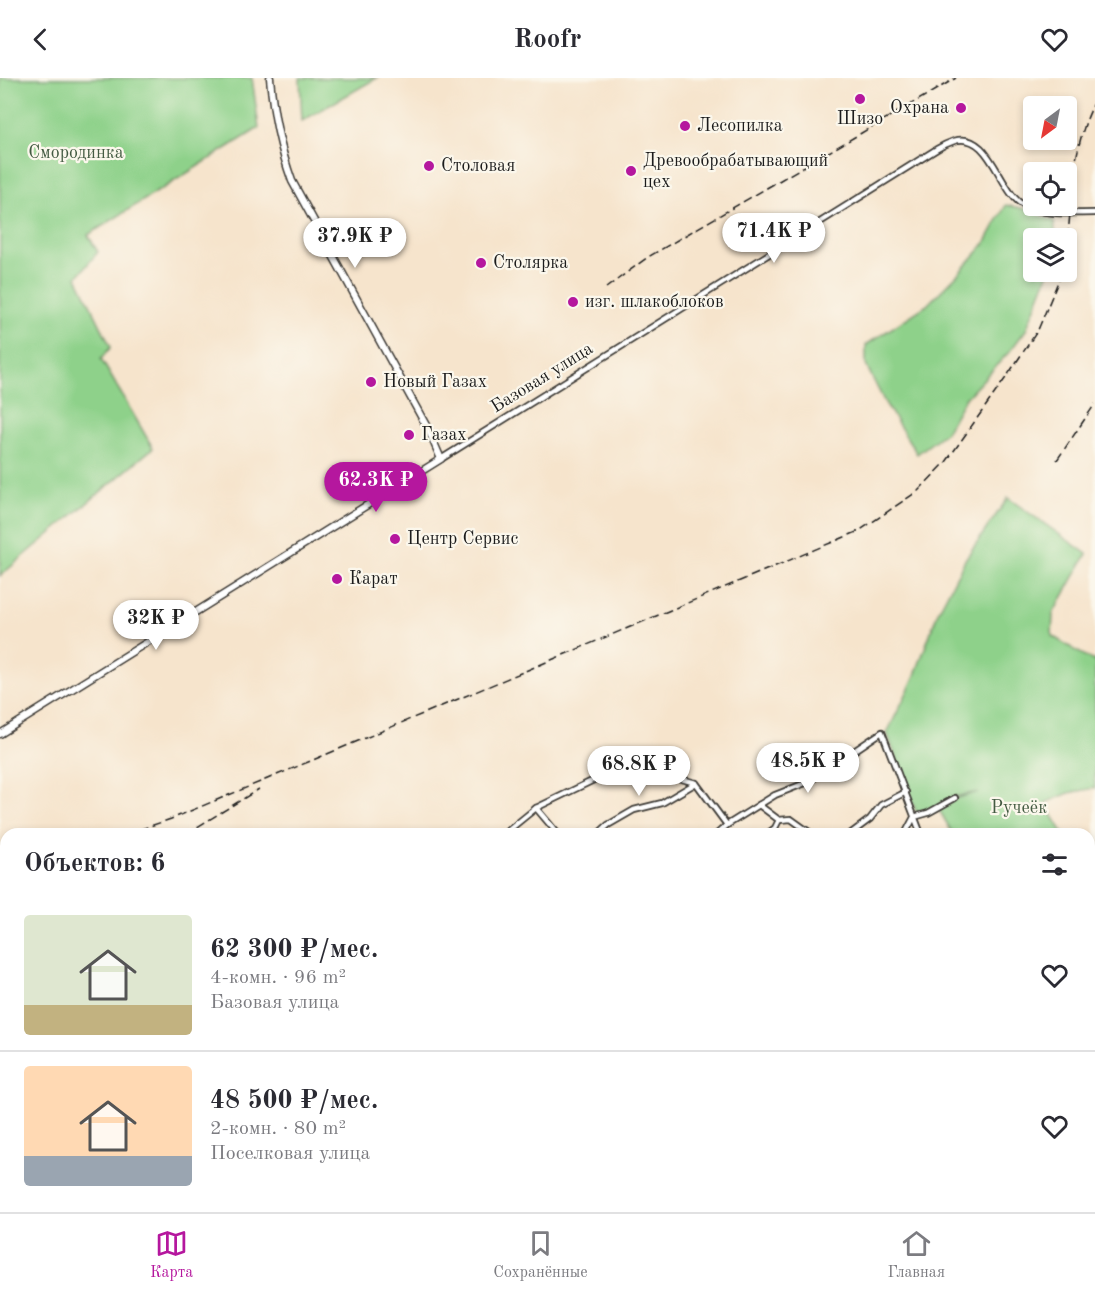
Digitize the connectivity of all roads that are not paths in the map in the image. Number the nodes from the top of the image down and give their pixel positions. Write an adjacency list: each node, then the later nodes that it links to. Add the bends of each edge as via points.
1 (270, 78): 3 (main road, via 272,106 292,181)
2 (1095, 213): 3 (street, Базовая улица, via 1045,212 1025,207 1012,196 983,150 963,140 954,141)
3 (441, 459): 4 (main road, Базовая улица)
4 (0, 734)
5 (696, 783): 9 (street, via 627,764); 12 (street); 15 (street, via 662,803 633,810)
6 (906, 792): 8 (street, via 882,732 808,782); 10 (street); 19 (street, via 881,805)
7 (955, 798): 10 (street)
8 (759, 805): 11 (street); 12 (street)
9 (536, 808): 13 (street); 14 (street)
10 (914, 817): 20 (street); 21 (street)
11 (779, 820): 17 (street); 18 (street, via 791,819)
12 (728, 825): 16 (street)
13 (511, 828)
14 (553, 828)
15 (605, 828)
16 (724, 828)
17 (775, 828)
18 (804, 828)
19 (858, 828)
20 (908, 828)
21 (919, 828)

